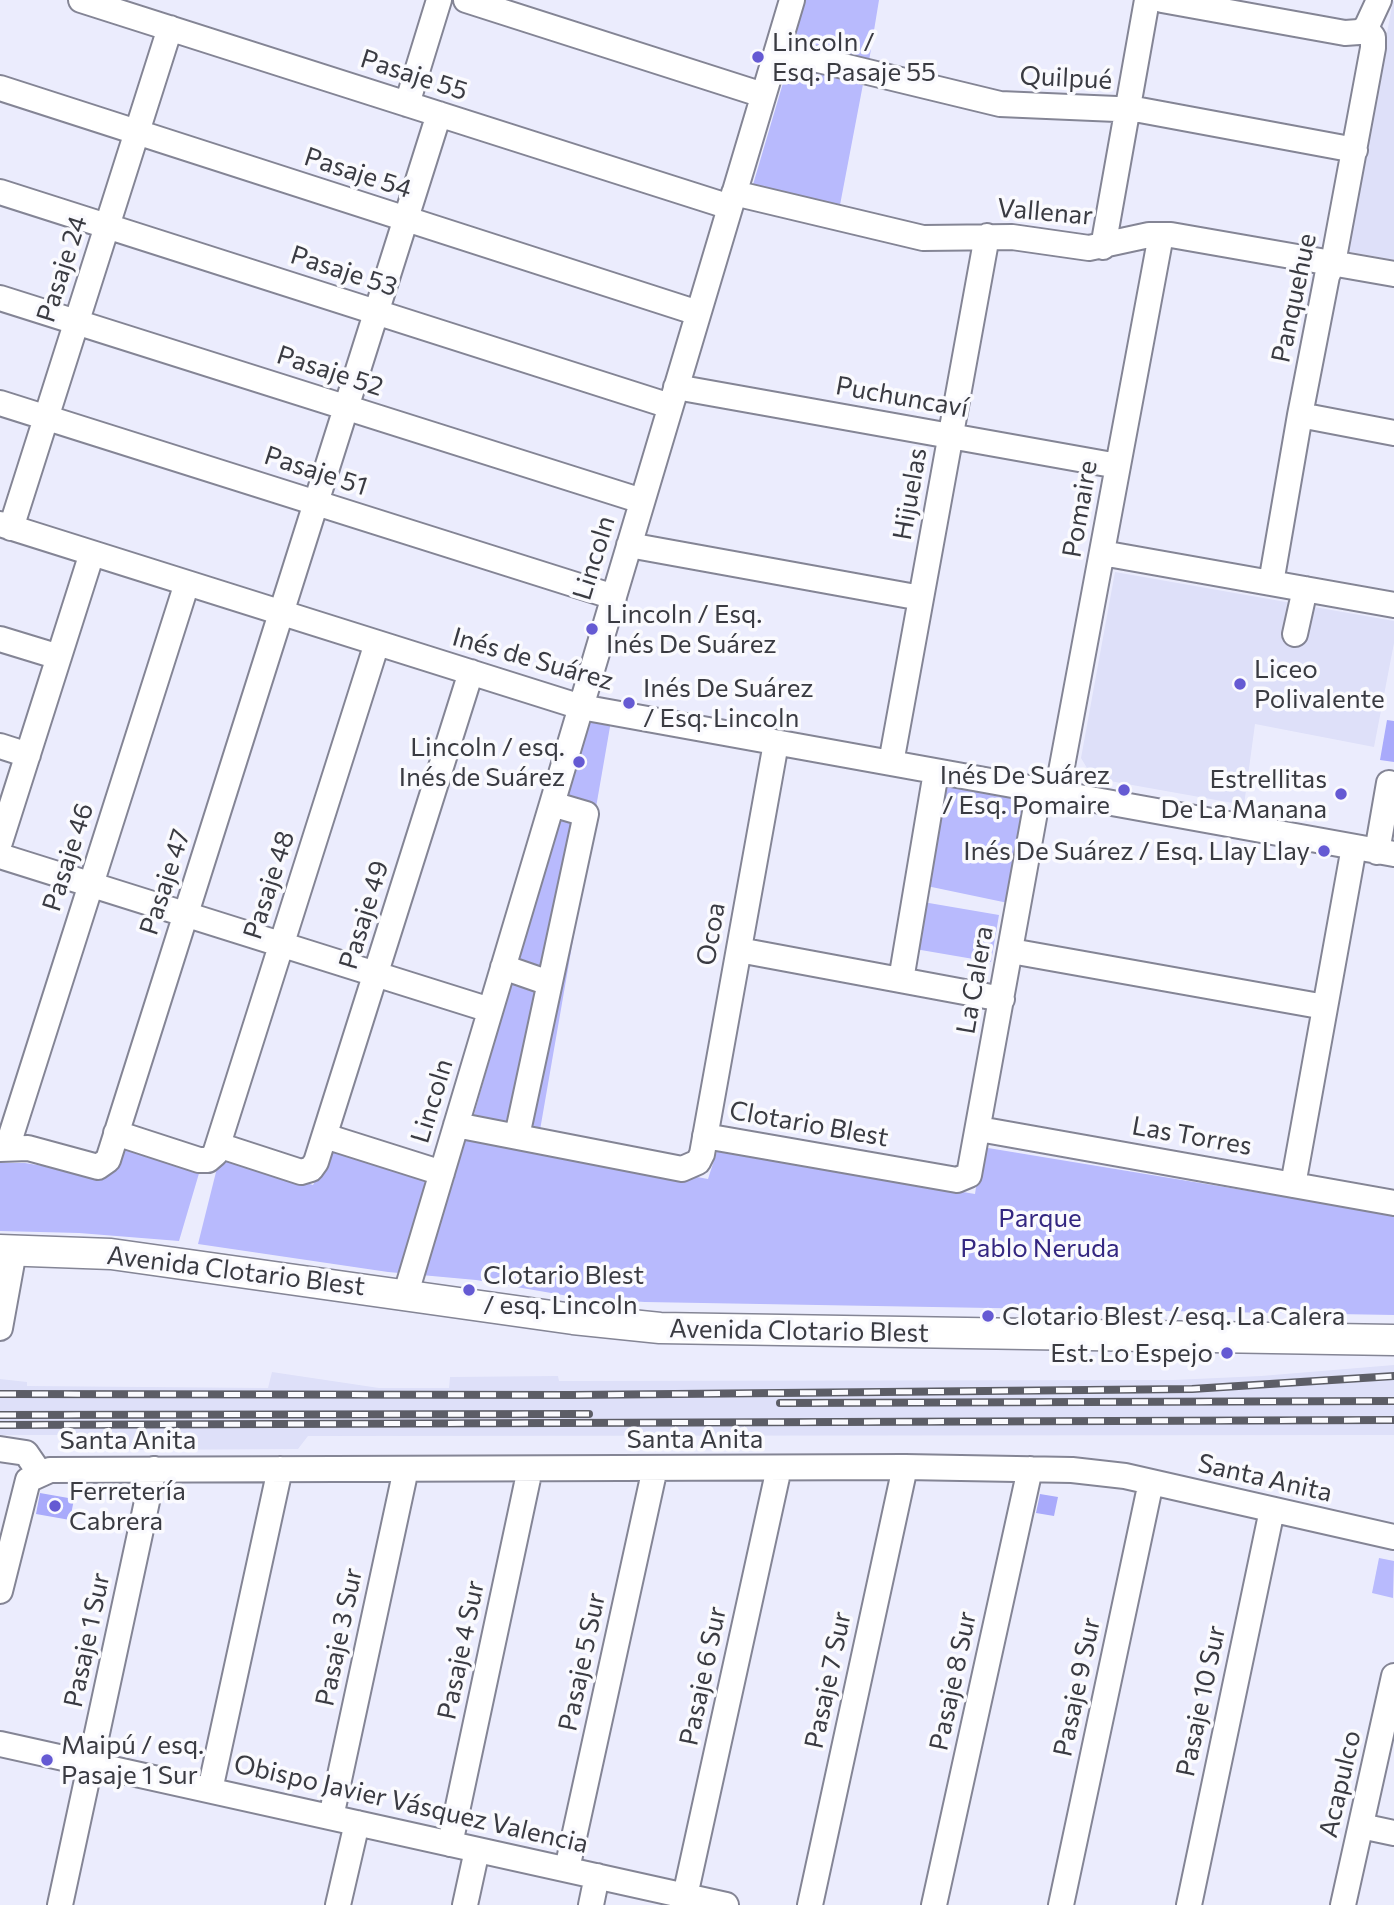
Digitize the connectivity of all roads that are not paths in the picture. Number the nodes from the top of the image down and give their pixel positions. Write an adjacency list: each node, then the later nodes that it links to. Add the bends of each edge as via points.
1 (80, 0): 8 (street, Pasaje 55)
2 (439, 0): 15 (street)
3 (466, 0): 14 (street)
4 (792, 0): 12 (street, Lincoln)
5 (1147, 0): 16 (street)
6 (1162, 0): 9 (street)
7 (1379, 0): 11 (street)
8 (130, 7): 10 (street, Pasaje 55)
9 (1256, 8): 11 (street, via 1345,33)
10 (170, 28): 15 (street, Pasaje 55); 18 (street, Pasaje 24)
11 (1366, 28): 19 (street, Panquehue, via 1373,37 1373,48)
12 (776, 50): 14 (street, Lincoln); 16 (street, Quilpué, via 989,102)
13 (0, 88): 18 (street, Pasaje 54)
14 (763, 95): 21 (street, Lincoln)
15 (407, 104): 17 (street, Pasaje 55)
16 (1128, 110): 19 (street, Quilpué); 26 (street)
17 (439, 114): 21 (street, Pasaje 55); 22 (street, Pasaje 47)
18 (137, 132): 22 (street, Pasaje 54); 23 (street, Pasaje 24)
19 (1355, 150): 27 (street, Panquehue)
20 (0, 192): 23 (street, Pasaje 53)
21 (732, 200): 25 (street, Vallenar, via 907,236); 31 (street, Lincoln)
22 (406, 219): 30 (street, Pasaje 47); 31 (street, Pasaje 54)
23 (107, 226): 30 (street, Pasaje 53); 32 (street, Pasaje 24)
24 (1161, 235): 26 (street, Vallenar); 27 (street, Vallenar); 40 (street, Pomaire)
25 (987, 236): 26 (street, Vallenar); 39 (street, Hijuelas)
26 (1103, 247)
27 (1333, 263): 28 (street, Vallenar); 36 (street, Panquehue)
28 (1394, 274)
29 (0, 298): 32 (street, Pasaje 52)
30 (377, 313): 33 (street, Pasaje 53); 35 (street, Pasaje 47)
31 (698, 313): 33 (street, Lincoln)
32 (76, 323): 35 (street, Pasaje 52); 37 (street, Pasaje 24)
33 (673, 397): 39 (street, Puchuncaví); 41 (street, Lincoln)
34 (0, 403): 37 (street, Pasaje 51)
35 (347, 408): 41 (street, Pasaje 52); 42 (street, Pasaje 47)
36 (1300, 415): 38 (street); 48 (street, Panquehue)
37 (46, 418): 42 (street, Pasaje 51); 43 (street, Pasaje 24)
38 (1394, 433)
39 (951, 436): 40 (street, Puchuncaví); 51 (street, Hijuelas)
40 (1118, 466): 46 (street, Pomaire)
41 (642, 501): 44 (street, Lincoln)
42 (317, 503): 50 (street, Pasaje 51); 53 (street, Pasaje 47)
43 (6, 526): 45 (street, Inés de Suárez)
44 (629, 545): 50 (street, Lincoln); 51 (street)
45 (92, 553): 47 (street, Inés de Suárez); 57 (street)
46 (1102, 553): 48 (street); 66 (street, Pomaire)
47 (187, 583): 53 (street, Inés de Suárez); 71 (street, Pasaje 46)
48 (1271, 583): 49 (street)
49 (1305, 589): 52 (street); 54 (street)
50 (614, 597): 59 (street, Lincoln)
51 (921, 598): 63 (street, Hijuelas)
52 (1394, 605)
53 (282, 613): 56 (street, Inés de Suárez); 72 (street, Pasaje 47)
54 (1295, 634)
55 (0, 639): 57 (street)
56 (377, 643): 58 (street, Inés de Suárez); 73 (street, Pasaje 48)
57 (59, 657): 62 (street)
58 (471, 672): 59 (street, Inés de Suárez); 77 (street, Pasaje 49)
59 (581, 707): 60 (street, Inés de Suárez); 67 (street, Lincoln)
60 (776, 743): 63 (street, Inés de Suárez); 74 (street, Ocoa)
61 (0, 746): 62 (street)
62 (28, 755): 68 (street)
63 (891, 764): 64 (street, Inés de Suárez)
64 (936, 772): 66 (street, Inés de Suárez); 78 (street)
65 (1389, 783): 69 (street)
66 (1048, 792): 69 (street, Inés de Suárez); 75 (street, La Calera)
67 (552, 804): 76 (street, Lincoln); 79 (street, via 586,814)
68 (0, 842)
69 (1375, 851): 81 (street)
70 (0, 856): 71 (street)
71 (91, 884): 72 (street); 90 (street, Pasaje 46)
72 (186, 914): 73 (street); 85 (street, Pasaje 47)
73 (281, 944): 77 (street); 89 (street, Pasaje 48)
74 (739, 950): 78 (street); 88 (street, Ocoa)
75 (1010, 951): 80 (street, La Calera); 81 (street)
76 (503, 967): 79 (street); 82 (street, Lincoln)
77 (376, 974): 82 (street); 86 (street, Pasaje 49)
78 (901, 980): 80 (street)
79 (549, 983): 87 (street)
80 (1002, 999): 84 (street, La Calera)
81 (1325, 1007): 93 (street)
82 (490, 1010): 83 (street, Lincoln)
83 (456, 1125): 87 (street, Clotario Blest); 91 (street, Lincoln)
84 (979, 1129): 92 (street, La Calera); 93 (street, Las Torres)
85 (116, 1133): 89 (street, via 204,1161); 90 (street, Pasaje 47, via 102,1167 28,1148)
86 (325, 1136): 89 (street, Pasaje 49, via 316,1162 307,1171); 91 (street)
87 (517, 1136): 88 (street, Clotario Blest, via 682,1169 701,1159)
88 (705, 1136): 92 (street, Clotario Blest)
89 (218, 1145)
90 (3, 1149)
91 (442, 1173): 96 (street, Lincoln)
92 (966, 1179)
93 (1293, 1185): 94 (street, Las Torres)
94 (1394, 1203)
95 (7, 1250): 96 (main road, Avenida Clotario Blest, via 111,1254); 97 (street)
96 (406, 1293): 98 (main road, Avenida Clotario Blest, via 660,1328)
97 (0, 1328)
98 (1394, 1340)
99 (0, 1449): 108 (street, Santa Anita, via 26,1453)
100 (905, 1467): 102 (street, Santa Anita); 107 (street, Santa Anita); 131 (street, Pasaje 7 Sur)
101 (655, 1468): 102 (street, Santa Anita); 106 (street, Santa Anita); 123 (street, Pasaje 5 Sur)
102 (779, 1468): 125 (street, Pasaje 6 Sur)
103 (154, 1469): 104 (street, Santa Anita); 108 (street, Santa Anita); 115 (street, Pasaje 1 Sur)
104 (280, 1469): 105 (street, Santa Anita); 116 (street)
105 (406, 1469): 106 (street, Santa Anita); 117 (street, Pasaje 3 Sur)
106 (530, 1469): 121 (street, Pasaje 4 Sur)
107 (1030, 1469): 109 (street, Santa Anita, via 1099,1472); 132 (street, Pasaje 8 Sur)
108 (39, 1472): 112 (street, via 28,1480 23,1493)
109 (1151, 1482): 110 (street, Santa Anita); 133 (street, Pasaje 9 Sur)
110 (1272, 1510): 111 (street, Santa Anita); 134 (street, Pasaje 10 Sur)
111 (1394, 1537)
112 (0, 1591)
113 (1393, 1687): 119 (street, Acapulco)
114 (0, 1744): 115 (street, Obispo Javier Vásquez Valencia)
115 (91, 1764): 116 (street, Obispo Javier Vásquez Valencia); 126 (street, Pasaje 1 Sur)
116 (210, 1790): 117 (street, Obispo Javier Vásquez Valencia)
117 (331, 1817): 118 (street, Obispo Javier Vásquez Valencia)
118 (357, 1823): 121 (street, Obispo Javier Vásquez Valencia); 128 (street)
119 (1361, 1826): 120 (street); 135 (street, Acapulco)
120 (1394, 1833)
121 (450, 1843): 122 (street, Obispo Javier Vásquez Valencia)
122 (477, 1850): 123 (street, Obispo Javier Vásquez Valencia); 129 (street)
123 (567, 1869): 124 (street, Obispo Javier Vásquez Valencia)
124 (597, 1876): 125 (street, Obispo Javier Vásquez Valencia); 130 (street)
125 (685, 1896): 127 (street, Obispo Javier Vásquez Valencia)
126 (68, 1903)
127 (721, 1904)
128 (338, 1905)
129 (465, 1905)
130 (591, 1905)
131 (810, 1905)
132 (934, 1905)
133 (1061, 1905)
134 (1189, 1905)
135 (1343, 1905)

